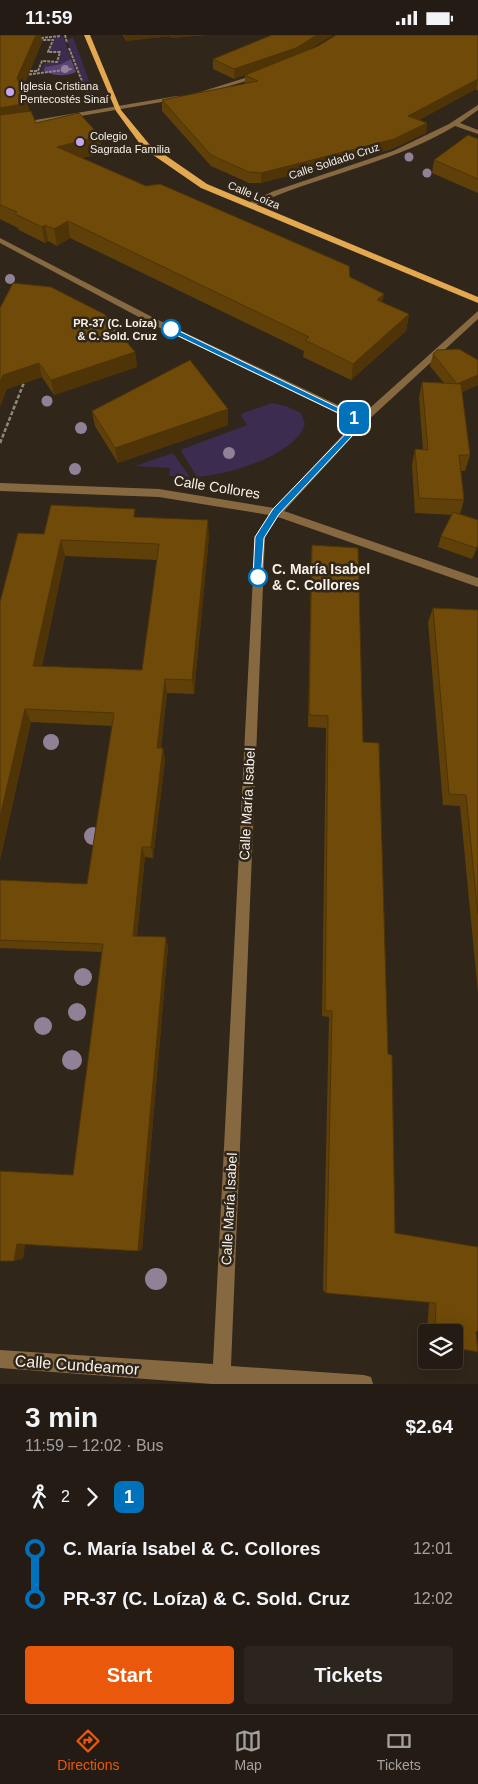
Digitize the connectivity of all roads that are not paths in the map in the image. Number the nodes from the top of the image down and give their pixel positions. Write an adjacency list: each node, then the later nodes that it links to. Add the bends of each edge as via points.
1 (87, 35): 6 (main road, Calle Loíza)
2 (270, 72): 3 (street)
3 (191, 95)
4 (182, 97): 6 (street)
5 (478, 107): 7 (street, Calle Soldado Cruz)
6 (118, 110): 8 (street); 10 (main road, Calle Loíza, via 146,146 204,186)
7 (456, 124): 9 (street); 10 (street, Calle Soldado Cruz, via 397,153 275,192)
8 (0, 128)
9 (478, 132)
10 (247, 205): 12 (main road, Calle Loíza)
11 (0, 240): 14 (street, via 154,321)
12 (478, 300)
13 (478, 314): 14 (street, Calle María Isabel)
14 (362, 421): 16 (street, Calle María Isabel)
15 (0, 487): 16 (street, Calle Collores, via 159,493)
16 (276, 512): 17 (street, Calle Collores); 19 (street, Calle María Isabel, via 260,537)
17 (478, 583)
18 (0, 1359): 19 (street, Calle Cundeamor)
19 (221, 1379): 20 (street, Calle Cundeamor)
20 (364, 1384)

